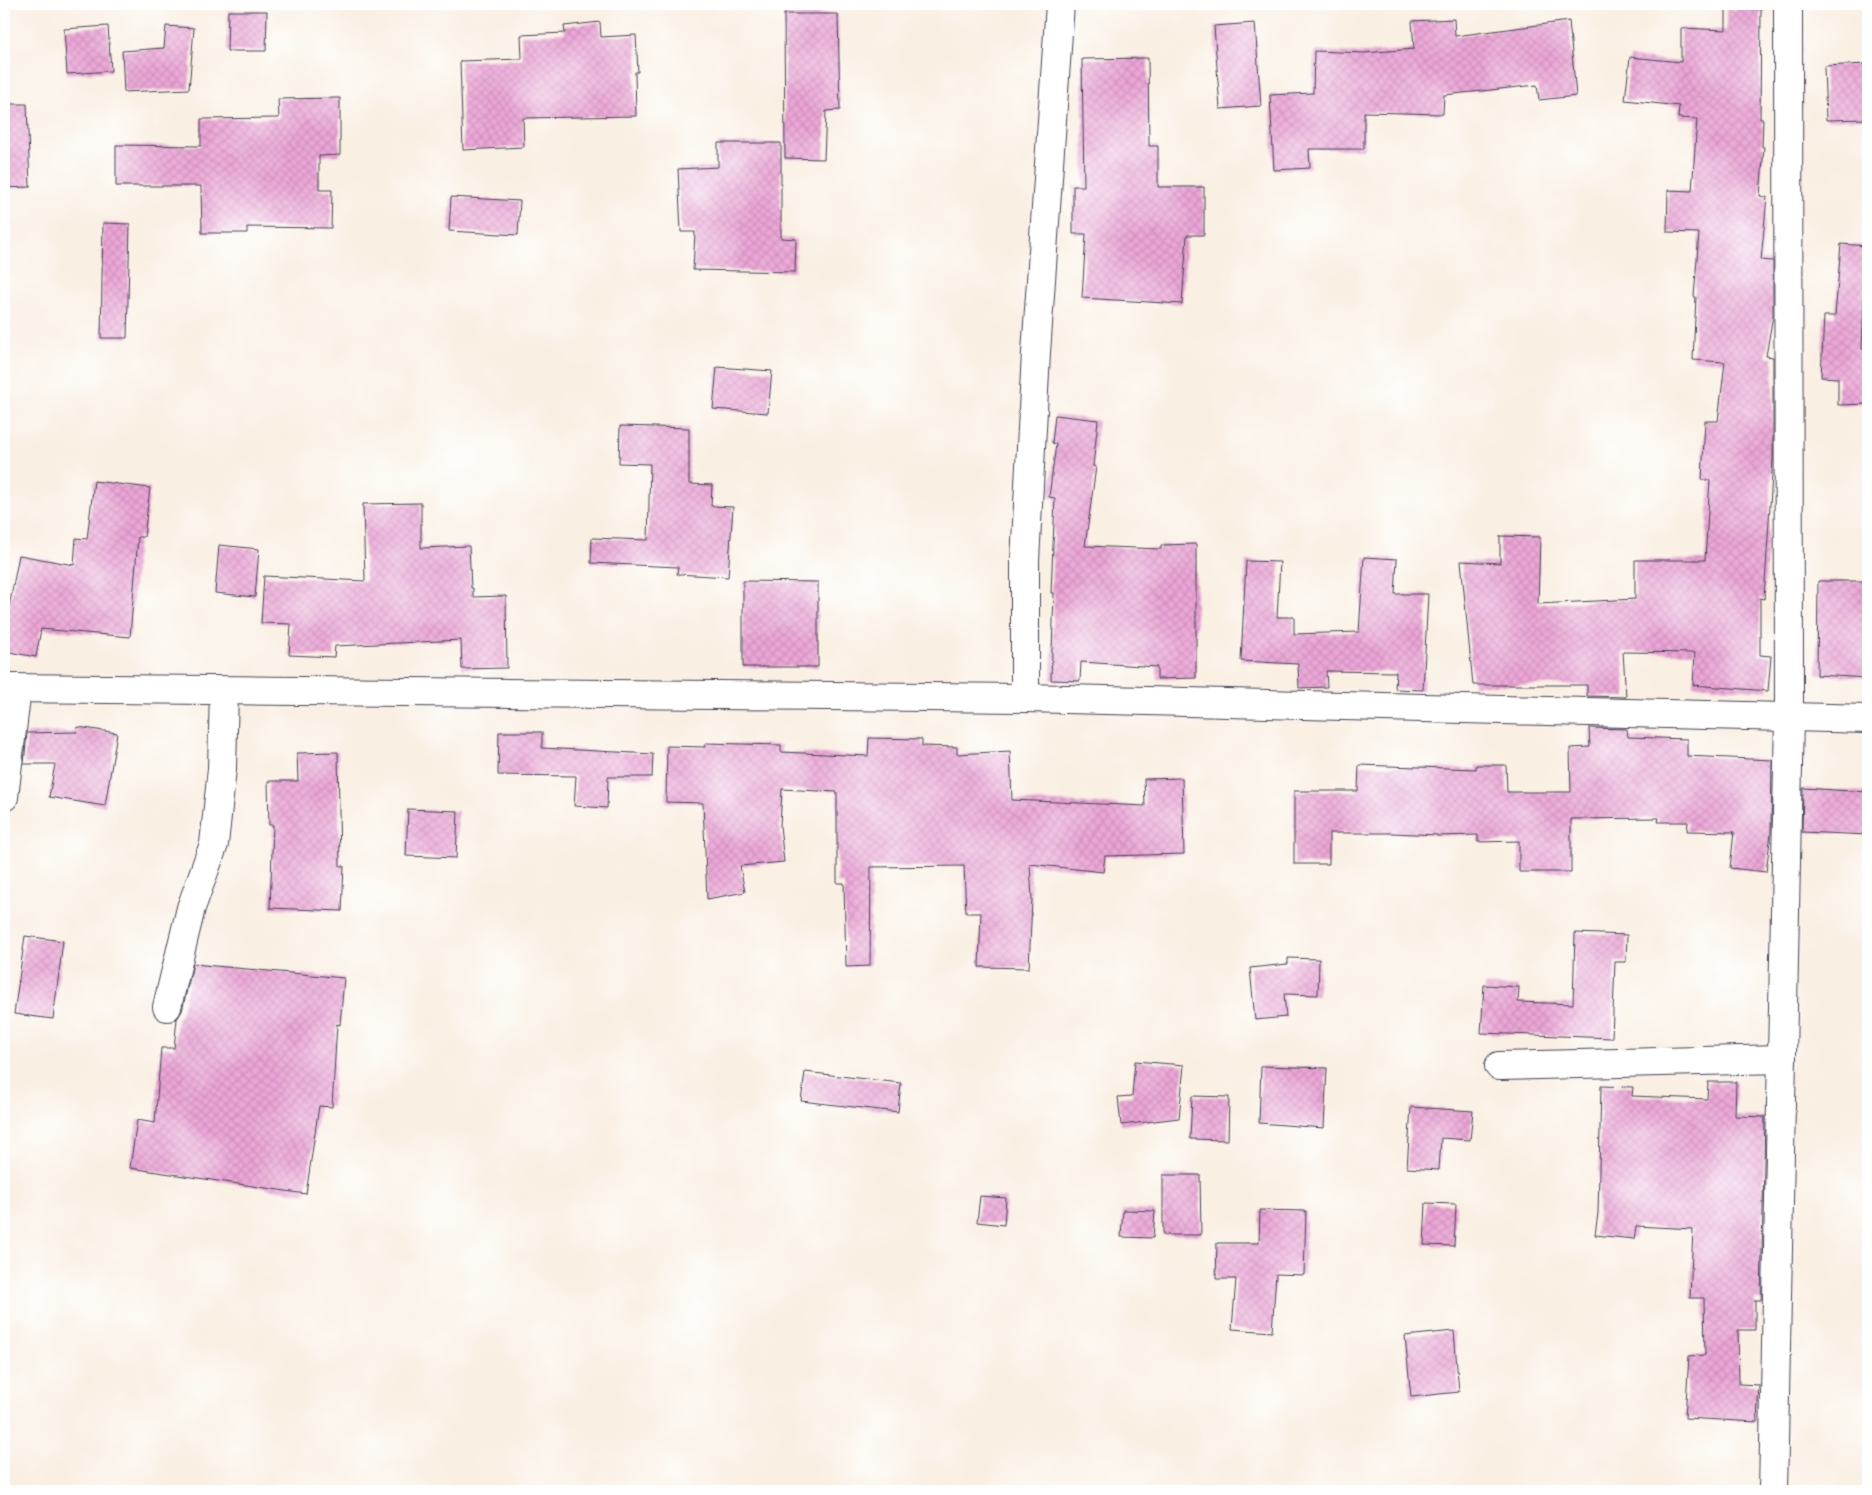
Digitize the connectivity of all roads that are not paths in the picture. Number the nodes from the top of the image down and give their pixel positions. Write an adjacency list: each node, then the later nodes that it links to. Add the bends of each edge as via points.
1 (1060, 4): 5 (street, via 1025,560)
2 (1788, 4): 6 (street)
3 (11, 688): 4 (street); 8 (street)
4 (224, 691): 5 (street); 9 (street, via 222,770 214,844 191,908)
5 (1026, 698): 6 (street)
6 (1789, 717): 7 (street); 10 (street)
7 (1868, 719)
8 (4, 796)
9 (167, 1007)
10 (1782, 1059): 11 (street); 12 (street)
11 (1499, 1066)
12 (1773, 1491)

